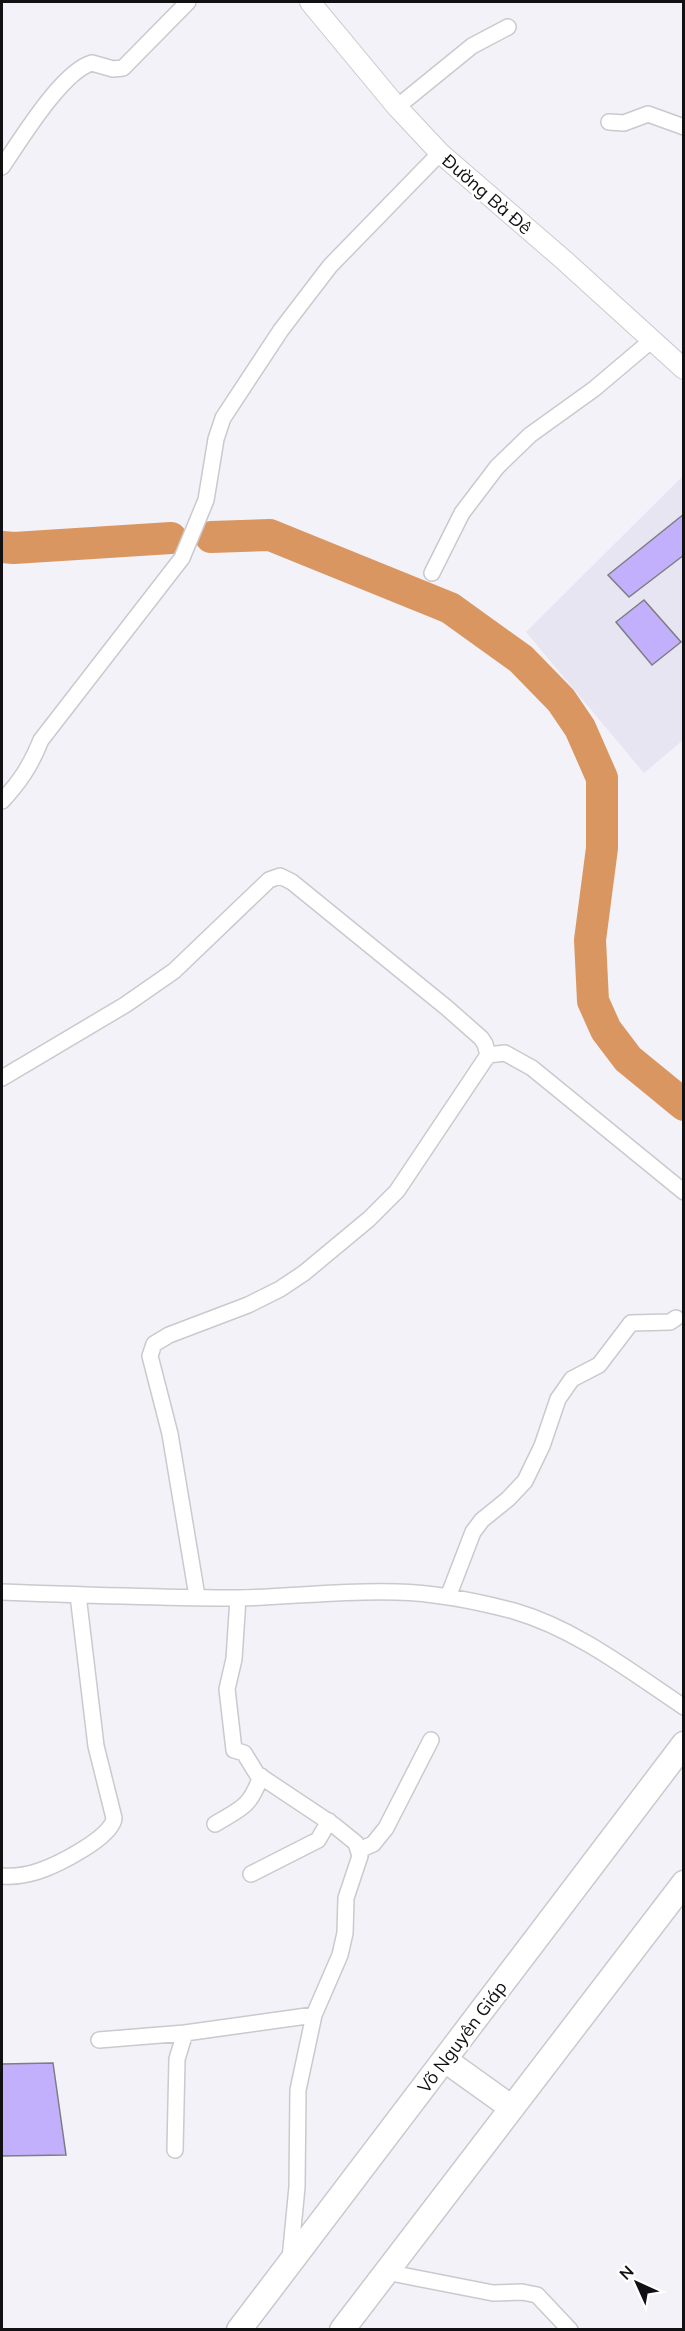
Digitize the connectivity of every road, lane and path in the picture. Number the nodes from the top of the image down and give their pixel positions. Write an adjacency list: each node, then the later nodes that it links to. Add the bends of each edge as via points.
1 (188, 2): 8 (street, via 123,68 93,63 80,69 54,95)
2 (308, 2): 4 (street, Đường Bà Đê)
3 (508, 27): 4 (street, via 472,46)
4 (397, 107): 7 (street, Đường Bà Đê)
5 (609, 122): 6 (street, via 624,123 648,114)
6 (684, 127)
7 (440, 153): 9 (street, Đường Bà Đê); 12 (street, via 330,266 281,330 223,418 206,500 182,558 41,740 26,773)
8 (2, 167)
9 (652, 340): 10 (street, Đường Bà Đê); 11 (street, via 594,389 530,435 497,467 462,513)
10 (684, 369)
11 (432, 573)
12 (2, 801)
13 (488, 1055): 14 (street, via 481,1038 447,1008 280,876 269,880 186,960 143,993); 15 (street, via 505,1053 532,1068); 19 (street, via 397,1191 369,1219 280,1289 154,1344 150,1356 170,1434)
14 (2, 1077)
15 (684, 1192)
16 (676, 1318): 20 (street, via 670,1322 632,1323 599,1365 572,1379 558,1399 525,1480 473,1532)
17 (2, 1592): 18 (street)
18 (78, 1595): 19 (street); 30 (street, via 96,1746 114,1824 99,1840 41,1870)
19 (197, 1596): 21 (street)
20 (448, 1597): 21 (street, via 367,1592); 22 (street, via 515,1612 553,1626)
21 (238, 1598): 25 (street, via 234,1659 227,1689 229,1717 234,1750 244,1753)
22 (684, 1707)
23 (431, 1740): 28 (street, via 386,1828 373,1844)
24 (684, 1744): 35 (main road, Võ Nguyên Giáp)
25 (261, 1776): 26 (street); 27 (street, via 246,1805)
26 (329, 1821): 28 (street); 29 (street, via 318,1840)
27 (215, 1824)
28 (359, 1850): 32 (street, via 346,1898 340,1955)
29 (251, 1874)
30 (2, 1876)
31 (684, 1883): 36 (main road)
32 (314, 2015): 33 (street); 38 (street, via 298,2097 297,2187)
33 (185, 2033): 34 (street); 37 (street, via 177,2059)
34 (99, 2040)
35 (445, 2060): 36 (main road); 38 (main road, Võ Nguyên Giáp)
36 (512, 2108): 39 (main road)
37 (175, 2150)
38 (290, 2264): 40 (main road, Võ Nguyên Giáp)
39 (386, 2272): 41 (main road); 42 (street, via 493,2293 537,2295)
40 (239, 2330)
41 (342, 2330)
42 (570, 2330)

